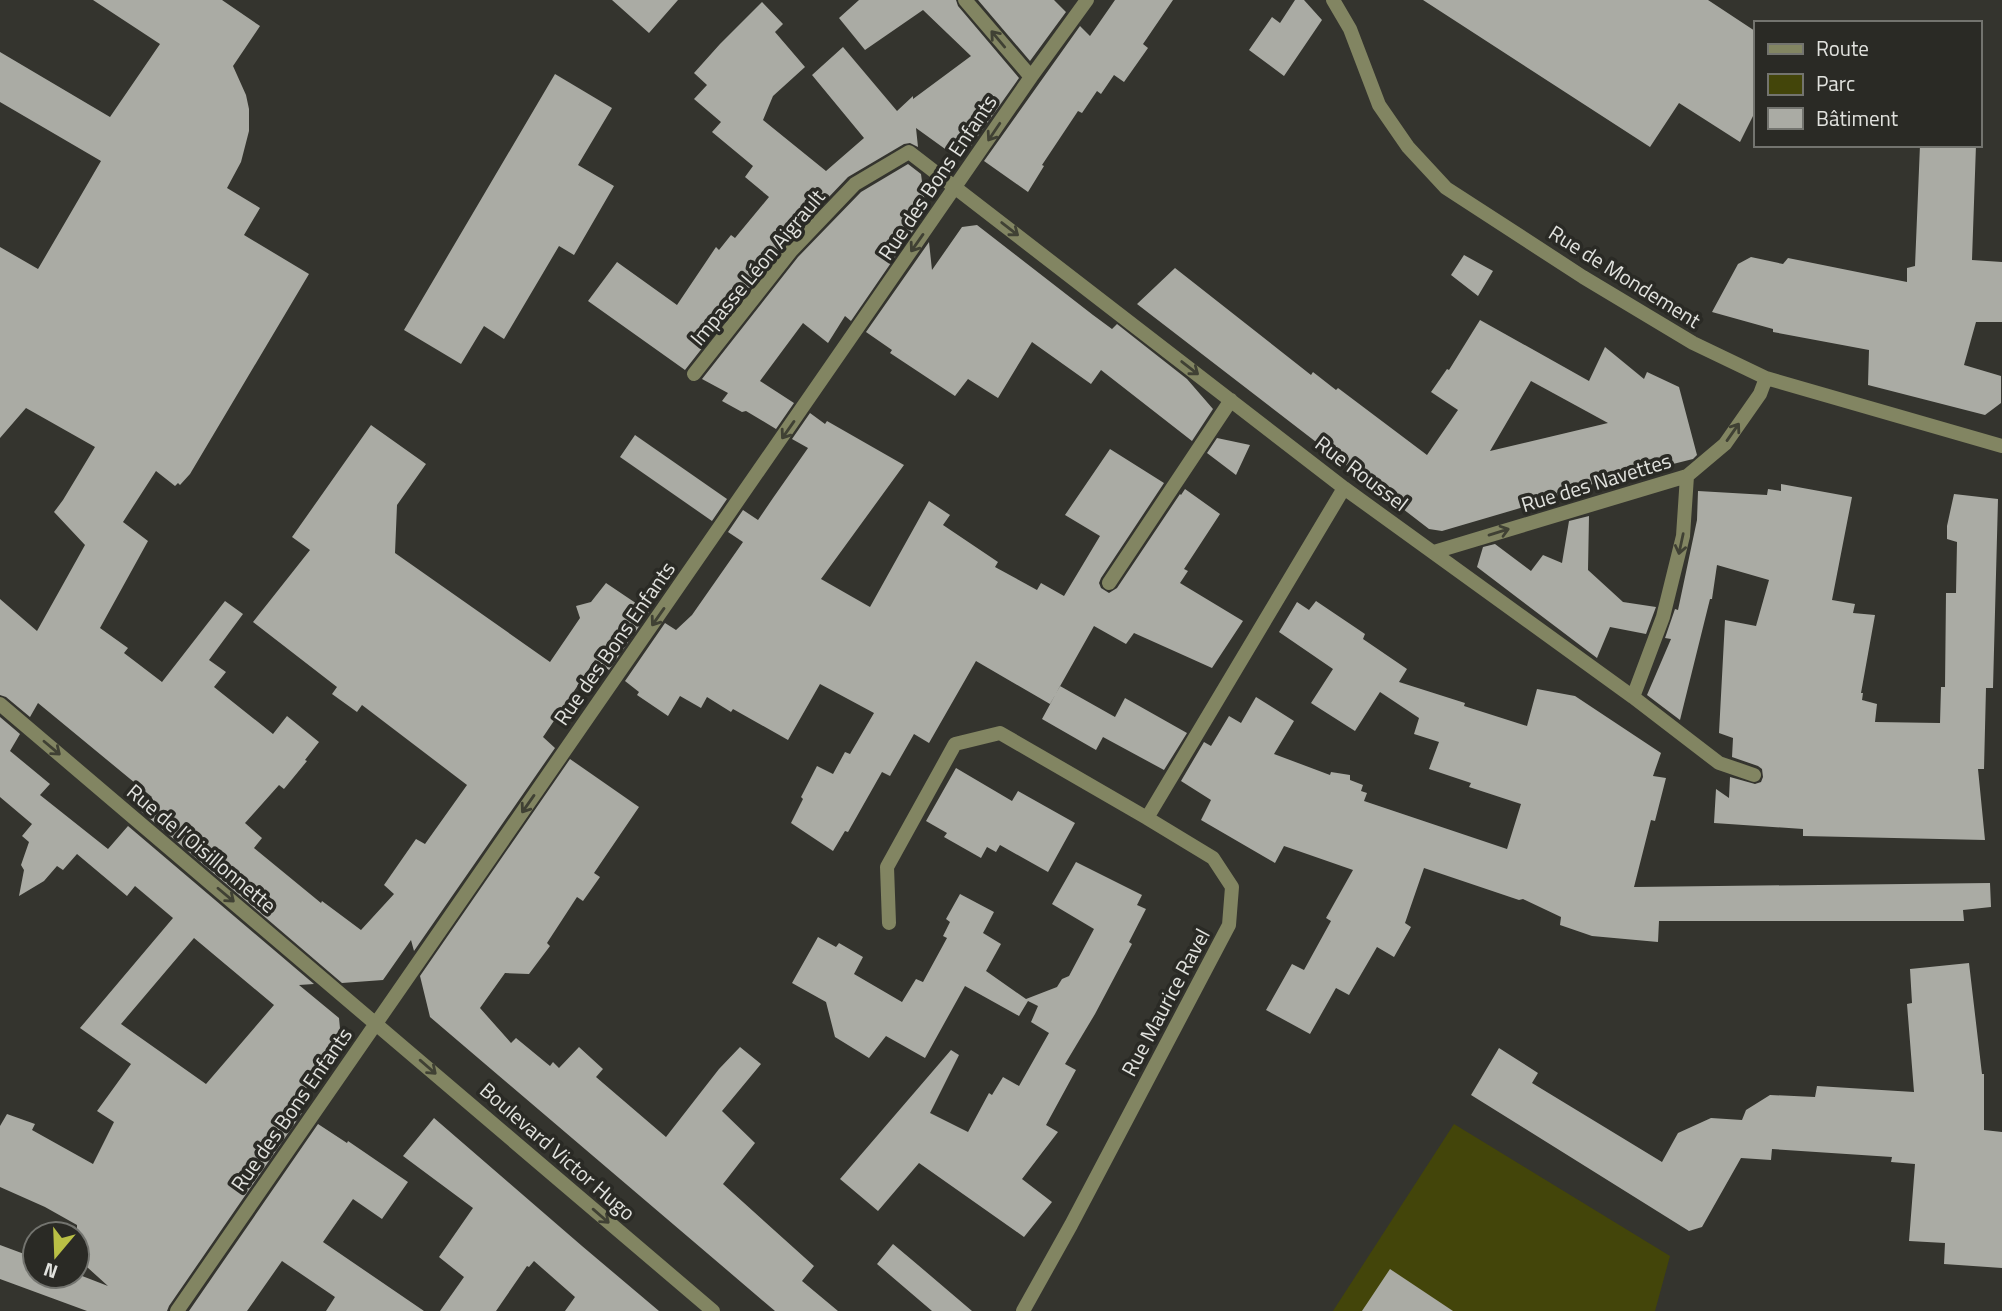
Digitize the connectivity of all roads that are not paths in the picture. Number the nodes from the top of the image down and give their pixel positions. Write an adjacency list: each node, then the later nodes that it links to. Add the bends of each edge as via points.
1 (965, 0): 4 (street, one-way to 1)
2 (1087, 0): 4 (street, Rue des Bons Enfants)
3 (1334, 0): 7 (street, Rue de Mondement, via 1379,105 1408,147 1446,188 1693,343)
4 (1031, 77): 5 (street, Rue des Bons Enfants, one-way to 5)
5 (956, 187): 6 (street, Impasse Léon Aigrault, via 909,152 855,184 791,251); 8 (street, Rue Roussel, one-way to 8); 19 (street, Rue des Bons Enfants, one-way to 19)
6 (694, 374)
7 (1766, 378): 9 (street, Rue de Mondement); 10 (street, Rue des Navettes, one-way to 7, via 1725,444)
8 (1231, 400): 11 (street, Rue Roussel); 13 (street)
9 (2002, 446)
10 (1687, 476): 12 (street, Rue des Navettes, one-way to 10); 14 (street, one-way to 14, via 1683,536 1663,617)
11 (1344, 488): 12 (street, Rue Roussel); 17 (street)
12 (1434, 552): 14 (street, Rue Roussel)
13 (1109, 583)
14 (1633, 697): 16 (street, Rue Roussel, via 1719,763)
15 (0, 704): 19 (street, Rue de l’Oisillonnette, one-way to 19)
16 (1754, 775)
17 (1147, 818): 18 (street, Rue Maurice Ravel, via 1000,733 954,744 887,867); 22 (street, Rue Maurice Ravel, via 1213,858 1232,887 1229,925)
18 (889, 923)
19 (377, 1023): 20 (street, Rue des Bons Enfants); 21 (street, Boulevard Victor Hugo, one-way to 21)
20 (177, 1311)
21 (713, 1311)
22 (1023, 1311)

